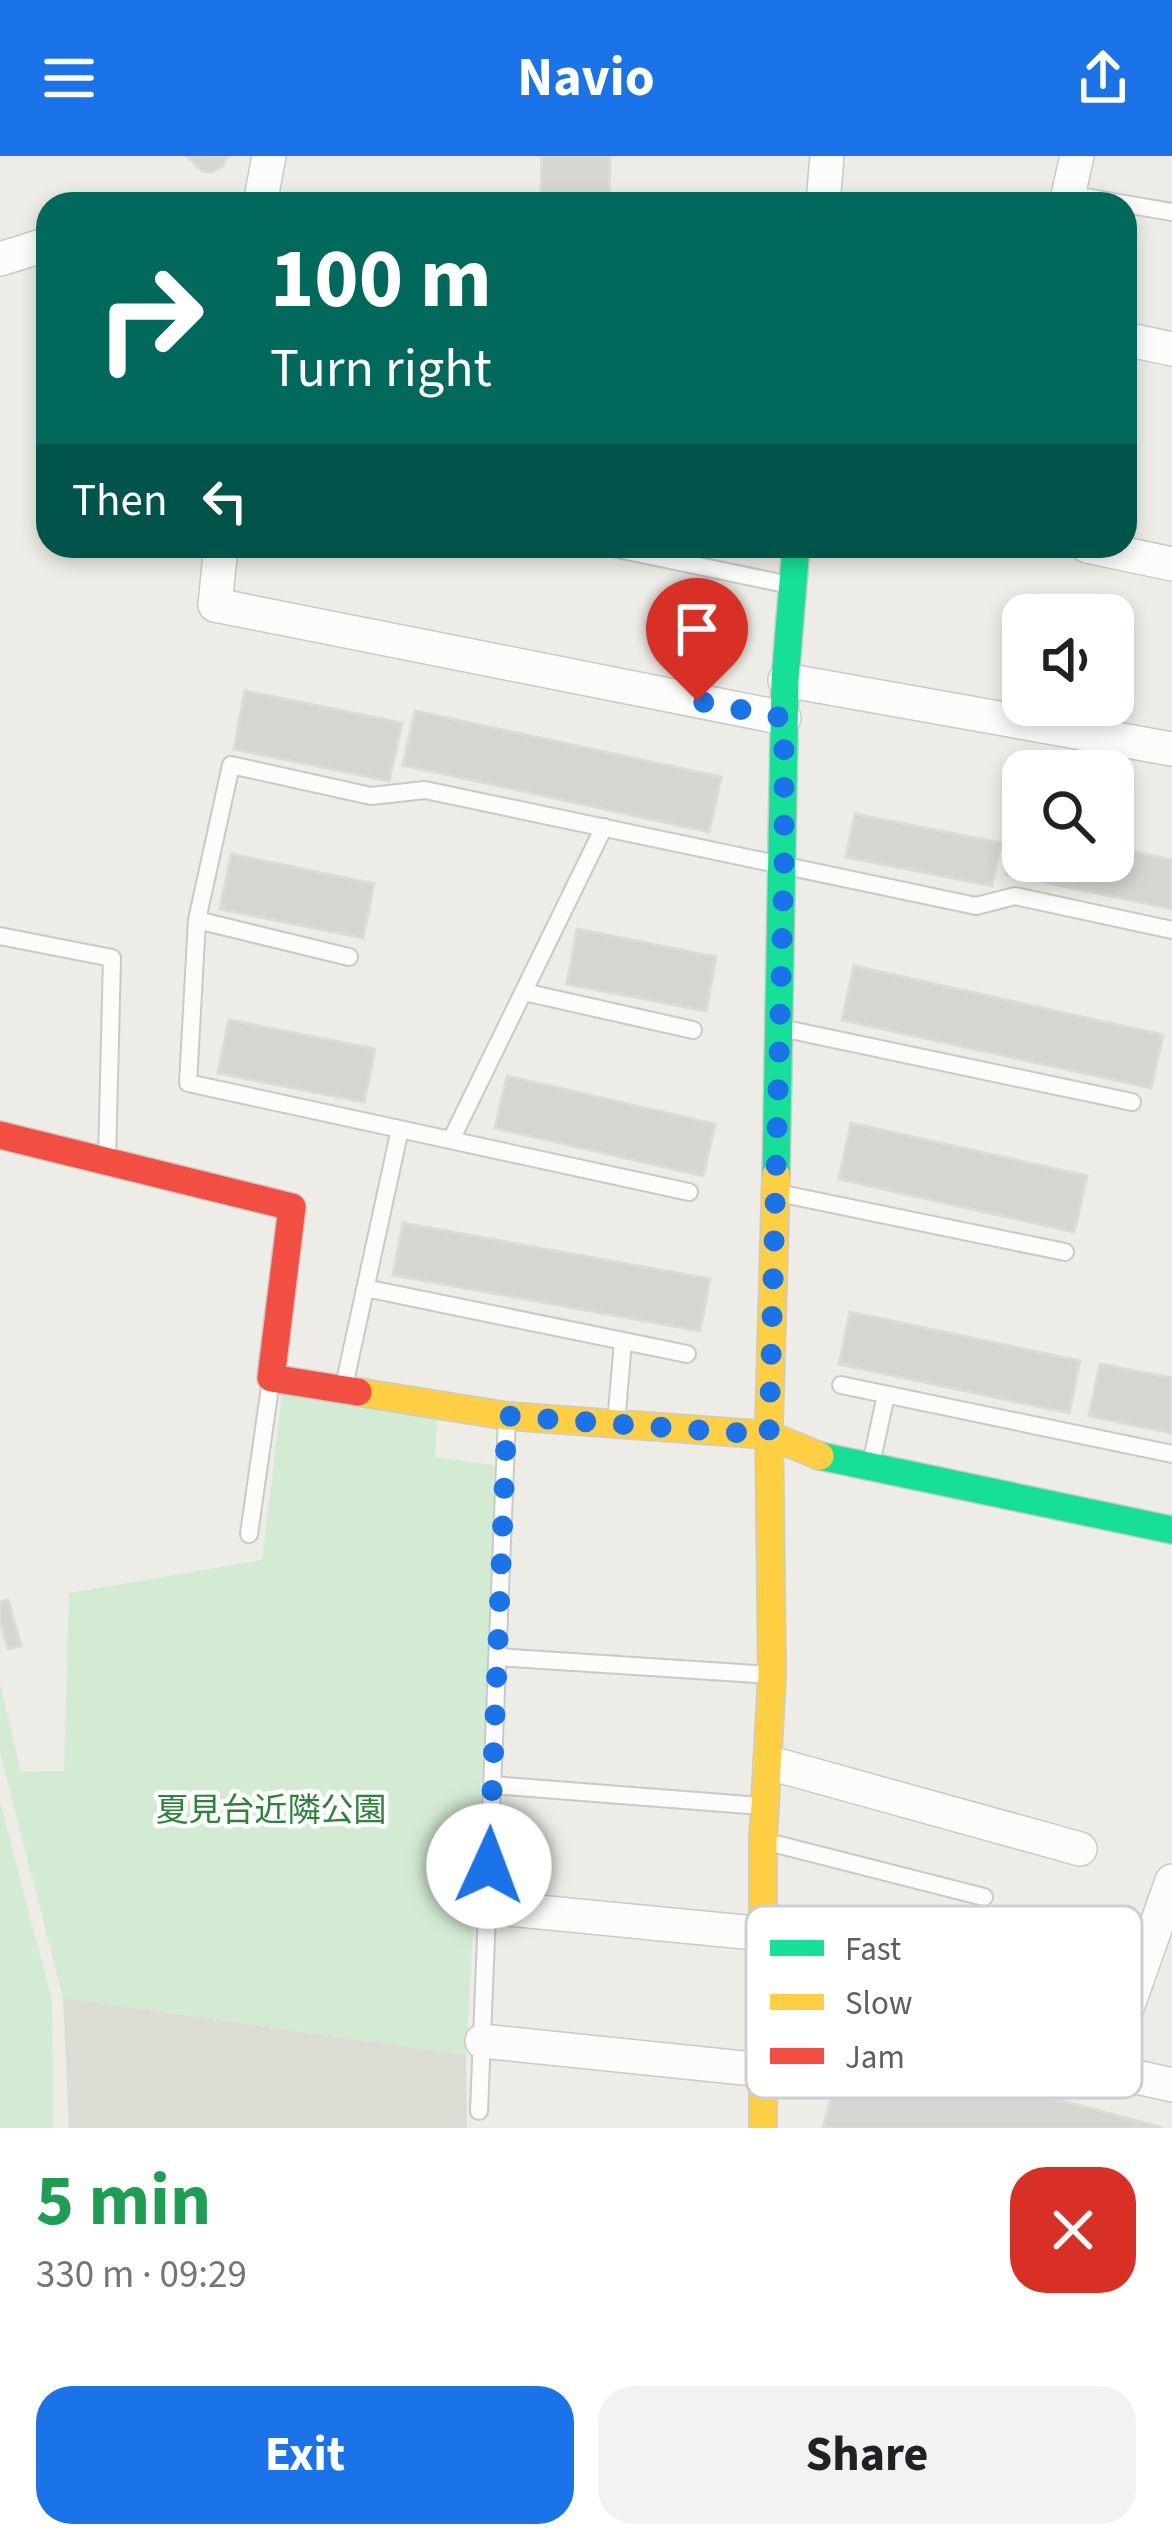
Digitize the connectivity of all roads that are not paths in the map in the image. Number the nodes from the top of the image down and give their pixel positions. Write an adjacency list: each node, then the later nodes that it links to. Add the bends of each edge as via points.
1 (269, 156): 4 (street)
2 (827, 156): 5 (street)
3 (1077, 156): 6 (street)
4 (262, 192)
5 (824, 192)
6 (1069, 192)
7 (1137, 206): 8 (lane)
8 (1172, 212)
9 (36, 248): 10 (street)
10 (0, 259)
11 (1137, 342): 12 (street)
12 (1172, 349)
13 (1137, 557): 17 (street)
14 (220, 558): 20 (street, via 215,605)
15 (660, 558): 18 (lane)
16 (795, 558): 18 (street)
17 (1172, 564)
18 (792, 586): 19 (street)
19 (785, 680): 20 (street); 21 (street)
20 (784, 718): 23 (street)
21 (1172, 749)
22 (604, 827): 23 (lane); 24 (lane, via 425,790 371,796 231,765); 28 (lane)
23 (784, 865): 25 (lane, via 976,906 1015,896); 29 (street)
24 (197, 920): 27 (lane); 32 (lane, via 188,1082)
25 (1172, 930)
26 (0, 936): 35 (lane, via 112,958)
27 (349, 957)
28 (524, 992): 30 (lane); 34 (lane)
29 (780, 1028): 31 (lane); 37 (street)
30 (693, 1030)
31 (1132, 1102)
32 (400, 1129): 34 (lane); 39 (lane)
33 (0, 1135): 35 (street)
34 (452, 1140): 36 (lane)
35 (107, 1160): 42 (street, via 292,1207)
36 (689, 1192)
37 (776, 1192): 38 (lane); 48 (street)
38 (1065, 1252)
39 (365, 1288): 40 (lane); 44 (lane)
40 (623, 1341): 41 (lane); 47 (lane)
41 (687, 1354)
42 (271, 1378): 44 (street); 52 (lane)
43 (841, 1385): 45 (lane)
44 (344, 1390): 46 (street)
45 (886, 1395): 49 (lane); 50 (lane)
46 (507, 1416): 47 (street); 53 (lane)
47 (616, 1424): 48 (street)
48 (769, 1435): 50 (street, via 807,1453); 54 (street)
49 (1172, 1454)
50 (871, 1466): 51 (street)
51 (1172, 1531)
52 (249, 1534)
53 (497, 1658): 54 (lane); 56 (lane)
54 (772, 1675): 55 (street)
55 (770, 1763): 57 (street); 59 (street)
56 (492, 1786): 57 (lane); 63 (lane)
57 (766, 1806): 58 (street)
58 (764, 1841): 60 (lane); 62 (street)
59 (1080, 1849)
60 (984, 1897)
61 (1168, 1902): 65 (street)
62 (765, 1906)
63 (488, 1907): 64 (street); 66 (lane)
64 (746, 1932)
65 (1142, 1971)
66 (482, 2041): 67 (street); 70 (lane)
67 (746, 2068)
68 (1142, 2078): 69 (street)
69 (1172, 2085)
70 (479, 2111)

